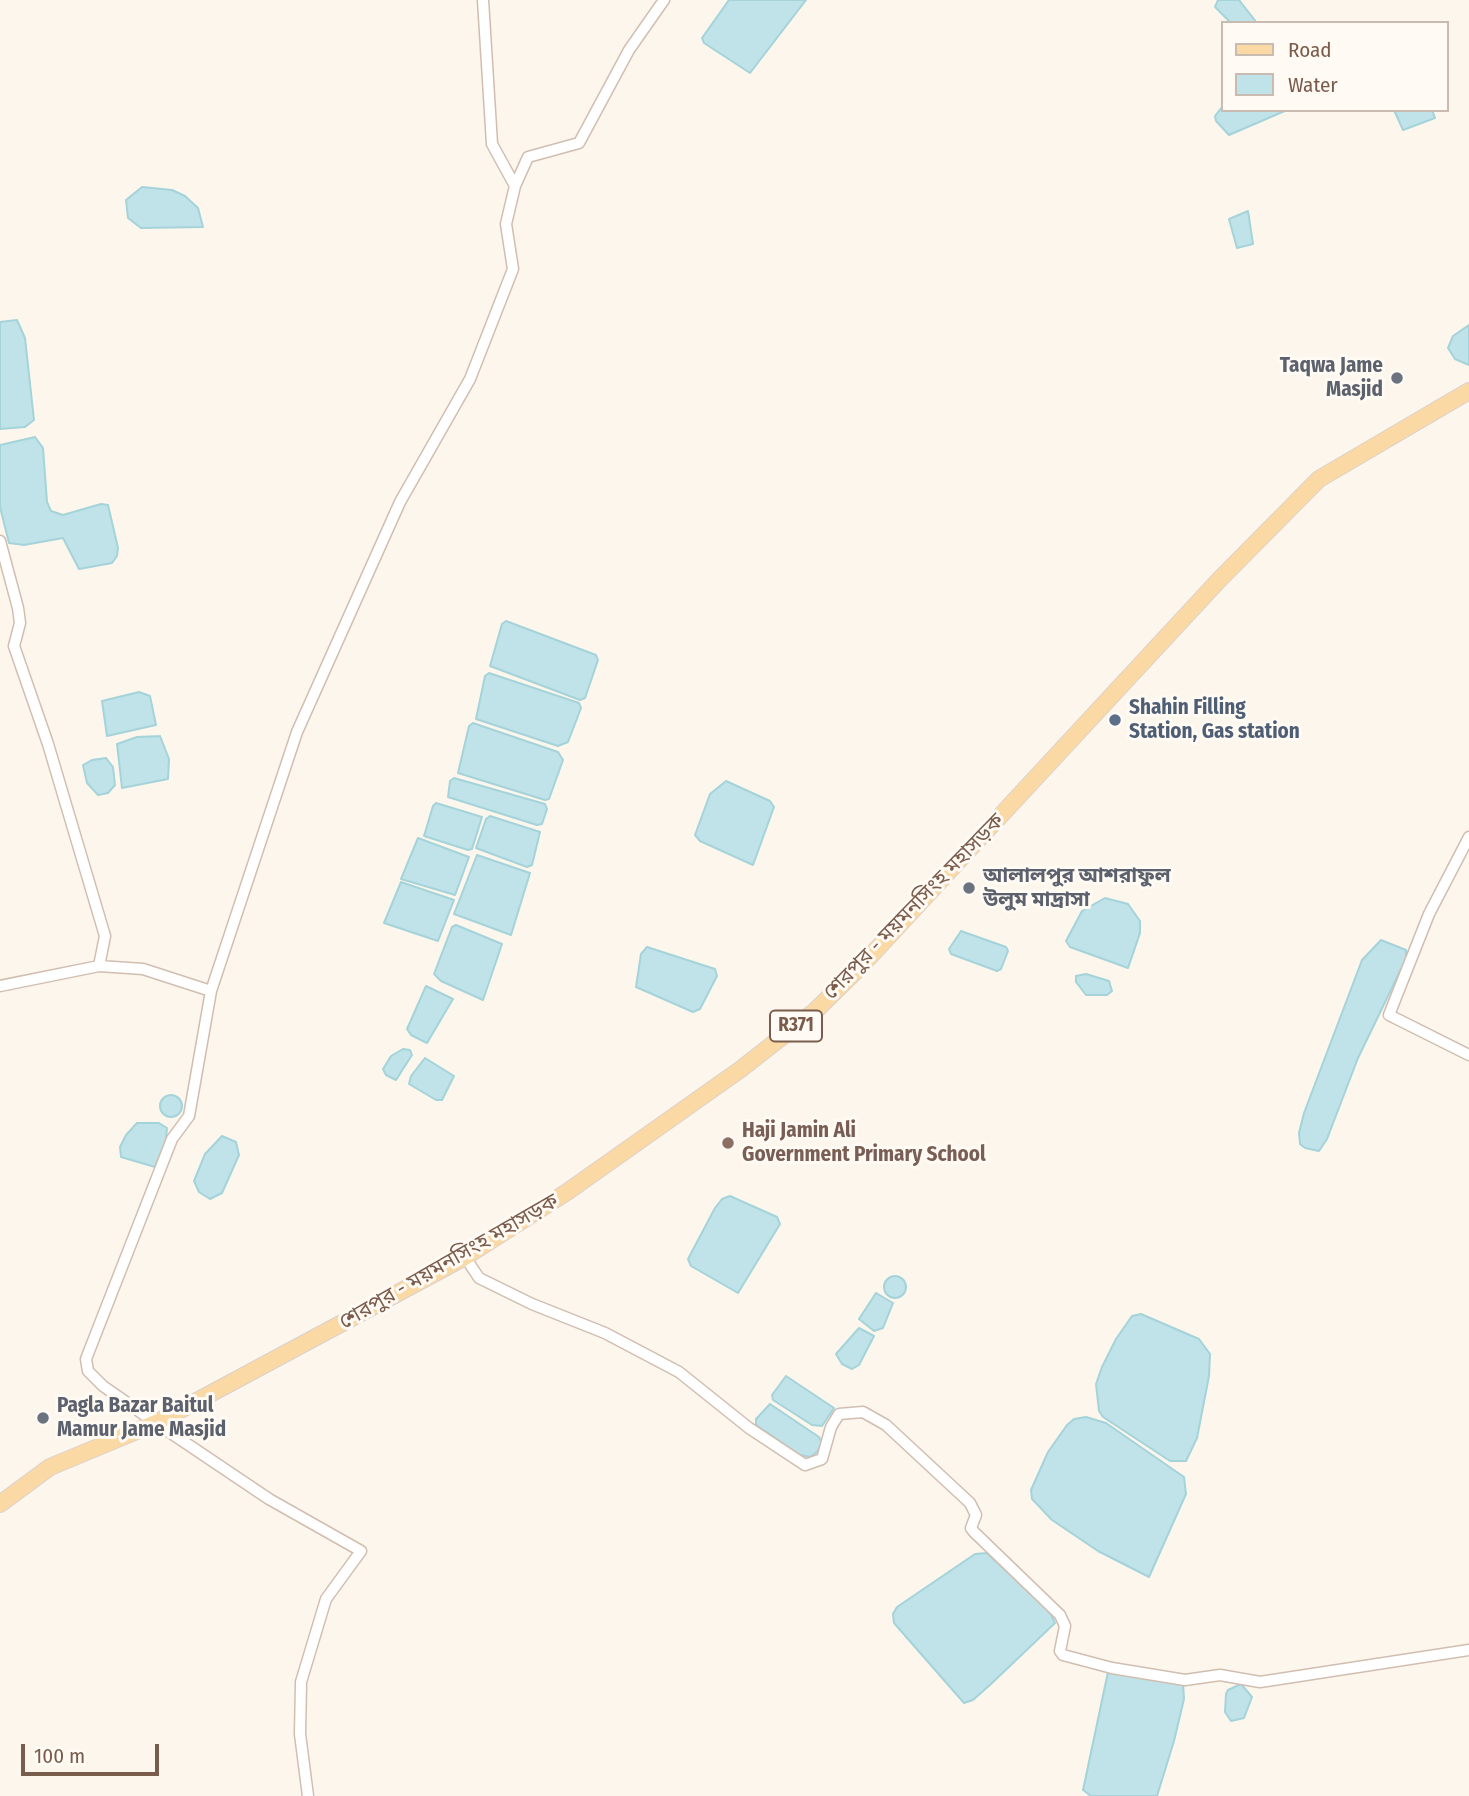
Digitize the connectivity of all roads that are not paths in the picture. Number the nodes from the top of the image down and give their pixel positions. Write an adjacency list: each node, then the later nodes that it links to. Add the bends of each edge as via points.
1 (483, 0): 3 (street, via 492,144)
2 (664, 0): 3 (street, via 629,50 579,144 528,157)
3 (515, 186): 9 (street, via 506,224 513,269 470,379 400,502 297,732)
4 (1469, 391): 11 (main road, শেরপুর - ময়মনসিংহ মহাসড়ক / R371, via 1319,480 1219,580 815,1011 567,1192)
5 (0, 541): 7 (street, via 18,608 20,624 14,646 105,936)
6 (1469, 837): 10 (street, via 1429,914 1389,1016)
7 (99, 966): 8 (street); 9 (street, via 143,969)
8 (0, 986)
9 (211, 991): 12 (street, via 189,1116 172,1139 86,1359 88,1371 103,1386)
10 (1469, 1055)
11 (465, 1257): 12 (main road, শেরপুর - ময়মনসিংহ মহাসড়ক / R371); 14 (street, via 479,1278 605,1333 679,1372 794,1461 805,1465 822,1459 839,1414 863,1412 886,1424 970,1503 974,1532 1060,1615 1065,1626 1063,1655 1185,1680 1220,1675 1260,1682)
12 (156, 1423): 13 (main road, শেরপুর - ময়মনসিংহ মহাসড়ক / R371, via 50,1467); 15 (street, via 269,1499 361,1551 326,1600 301,1682 300,1734)
13 (0, 1504)
14 (1469, 1650)
15 (308, 1796)

